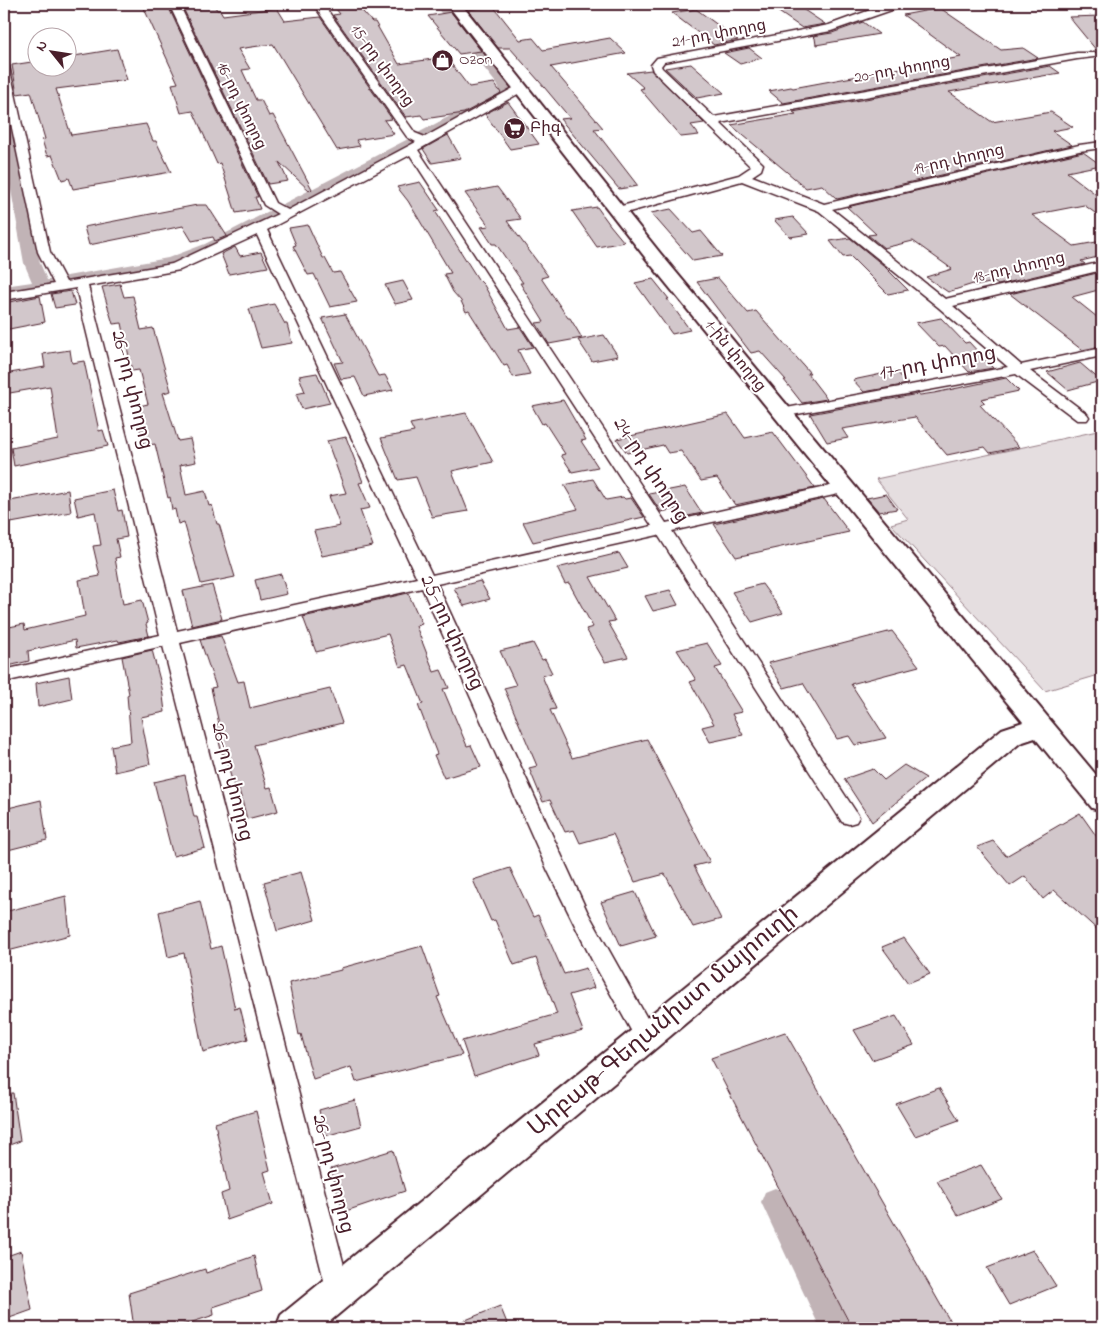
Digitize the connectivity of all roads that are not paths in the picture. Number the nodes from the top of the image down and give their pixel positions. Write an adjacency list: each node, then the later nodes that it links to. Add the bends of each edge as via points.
1 (174, 4): 16 (street, 16-րդ փողոց, via 270,205)
2 (318, 4): 12 (street, 15-րդ փողոց)
3 (454, 4): 9 (main road, 1-ին փողոց)
4 (864, 4): 6 (street)
5 (904, 4): 6 (street, 21-րդ փողոց)
6 (876, 11): 10 (street, 21-րդ փողոց, via 831,28 660,60 657,69)
7 (1098, 54): 10 (street, 20-րդ փողոց)
8 (4, 66): 20 (street, via 44,252)
9 (521, 88): 12 (street); 15 (main road, 1-ին փողոց)
10 (713, 121): 13 (street, via 757,164 753,172)
11 (1102, 145): 14 (street, 19-րդ փողոց)
12 (419, 146): 16 (street); 28 (street, 24-րդ փողոց)
13 (743, 178): 14 (street); 15 (street)
14 (823, 208): 22 (street)
15 (618, 211): 25 (main road, 1-ին փողոց)
16 (287, 214): 17 (street)
17 (258, 230): 19 (street, via 175,267); 29 (street, 25-րդ փողոց, via 264,234)
18 (1102, 266): 22 (street, 18-րդ փողոց)
19 (81, 284): 20 (street); 30 (street, 26-րդ փողոց)
20 (62, 286): 21 (street)
21 (4, 296)
22 (943, 304): 24 (street)
23 (1102, 352): 24 (street, 17-րդ փողոց)
24 (1018, 369): 25 (street, 17-րդ փողոց); 26 (street)
25 (781, 413): 27 (main road, 1-ին փողոց)
26 (1082, 417)
27 (843, 488): 28 (street); 32 (main road, 1-ին փողոց)
28 (662, 529): 29 (street); 34 (street, 24-րդ փողոց)
29 (427, 581): 30 (street); 35 (street, 25-րդ փողոց, via 574,904)
30 (170, 639): 31 (street); 36 (street, 26-րդ փողոց)
31 (4, 676)
32 (1031, 716): 33 (main road, 1-ին փողոց); 35 (main road, Արբաթ-Գեղանիստ մայրուղի, via 1011,736)
33 (1102, 802)
34 (849, 817)
35 (646, 1036): 36 (main road, Արբաթ-Գեղանիստ մայրուղի)
36 (339, 1292): 37 (main road, Արբաթ-Գեղանիստ մայրուղի)
37 (294, 1328)

